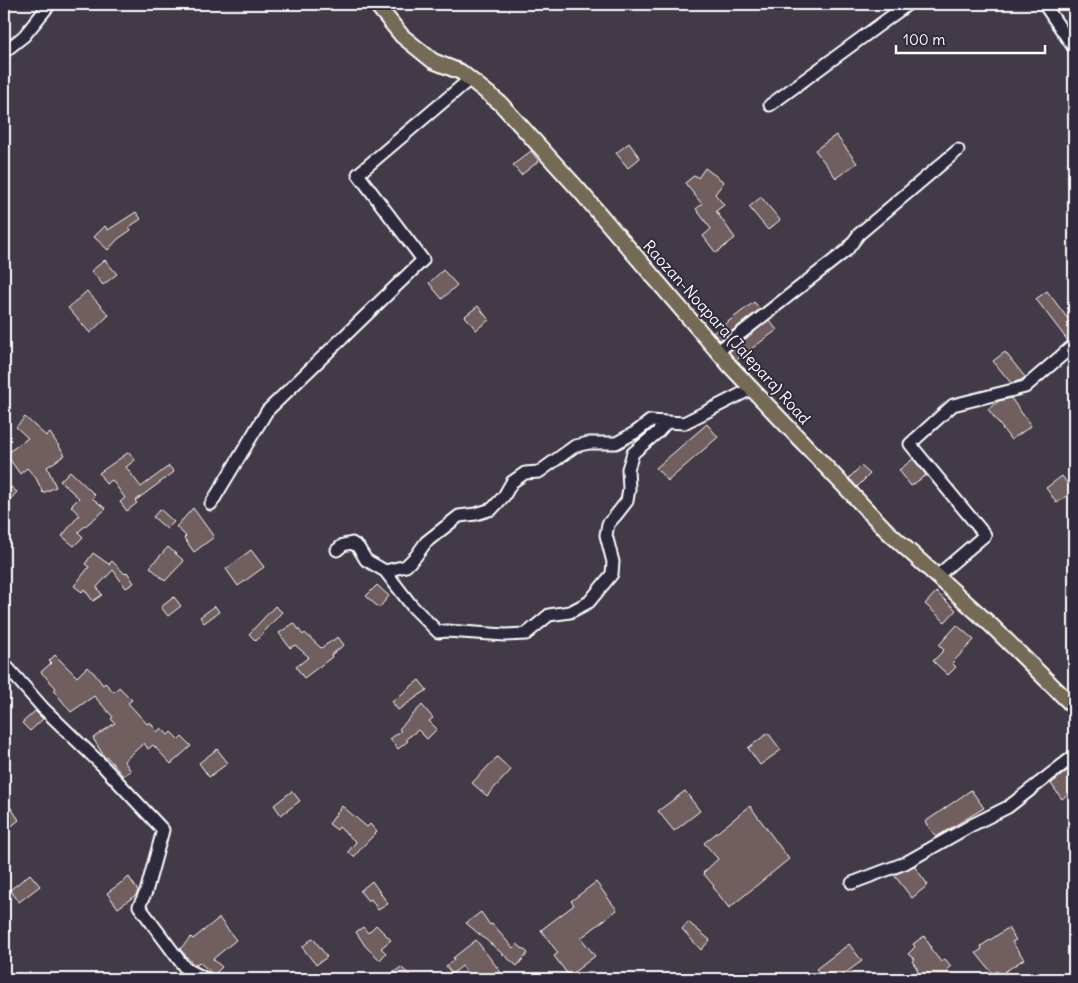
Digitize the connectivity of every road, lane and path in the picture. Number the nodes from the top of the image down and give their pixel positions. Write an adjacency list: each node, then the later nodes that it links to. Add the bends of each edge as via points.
1 (50, 4): 6 (street, via 24,36)
2 (376, 4): 7 (main road, Raozan-Noapara (Jalepara) Road, via 402,36 433,62 461,72)
3 (908, 4): 8 (street)
4 (1044, 4): 5 (street)
5 (1074, 48)
6 (4, 52)
7 (470, 79): 11 (main road, Raozan-Noapara (Jalepara) Road, via 500,103 579,190); 14 (street, via 358,174 422,260 268,411)
8 (770, 105)
9 (958, 150): 11 (street, via 859,234 847,250)
10 (1074, 345): 17 (street, via 1025,387 953,405 910,444 985,535)
11 (717, 352): 12 (main road, Raozan-Noapara (Jalepara) Road)
12 (751, 389): 13 (street, via 684,423); 17 (main road, Raozan-Noapara (Jalepara) Road, via 887,531)
13 (666, 423): 16 (street, via 650,421 616,443 589,442 575,446 539,472 525,473 512,482 492,509 459,516 426,542 406,566); 16 (street, via 633,453 628,469 626,500 608,524 606,535 613,562 612,574 589,602 570,612 549,615 526,634 438,632 412,606)
14 (211, 504)
15 (337, 550): 16 (street, via 352,543 366,560)
16 (385, 571)
17 (937, 576): 19 (main road, Raozan-Noapara (Jalepara) Road)
18 (7, 667): 22 (street, via 43,708 164,830 139,906 185,968)
19 (1074, 707)
20 (1074, 756): 21 (street, via 1008,807 905,863)
21 (852, 883)
22 (206, 979)

